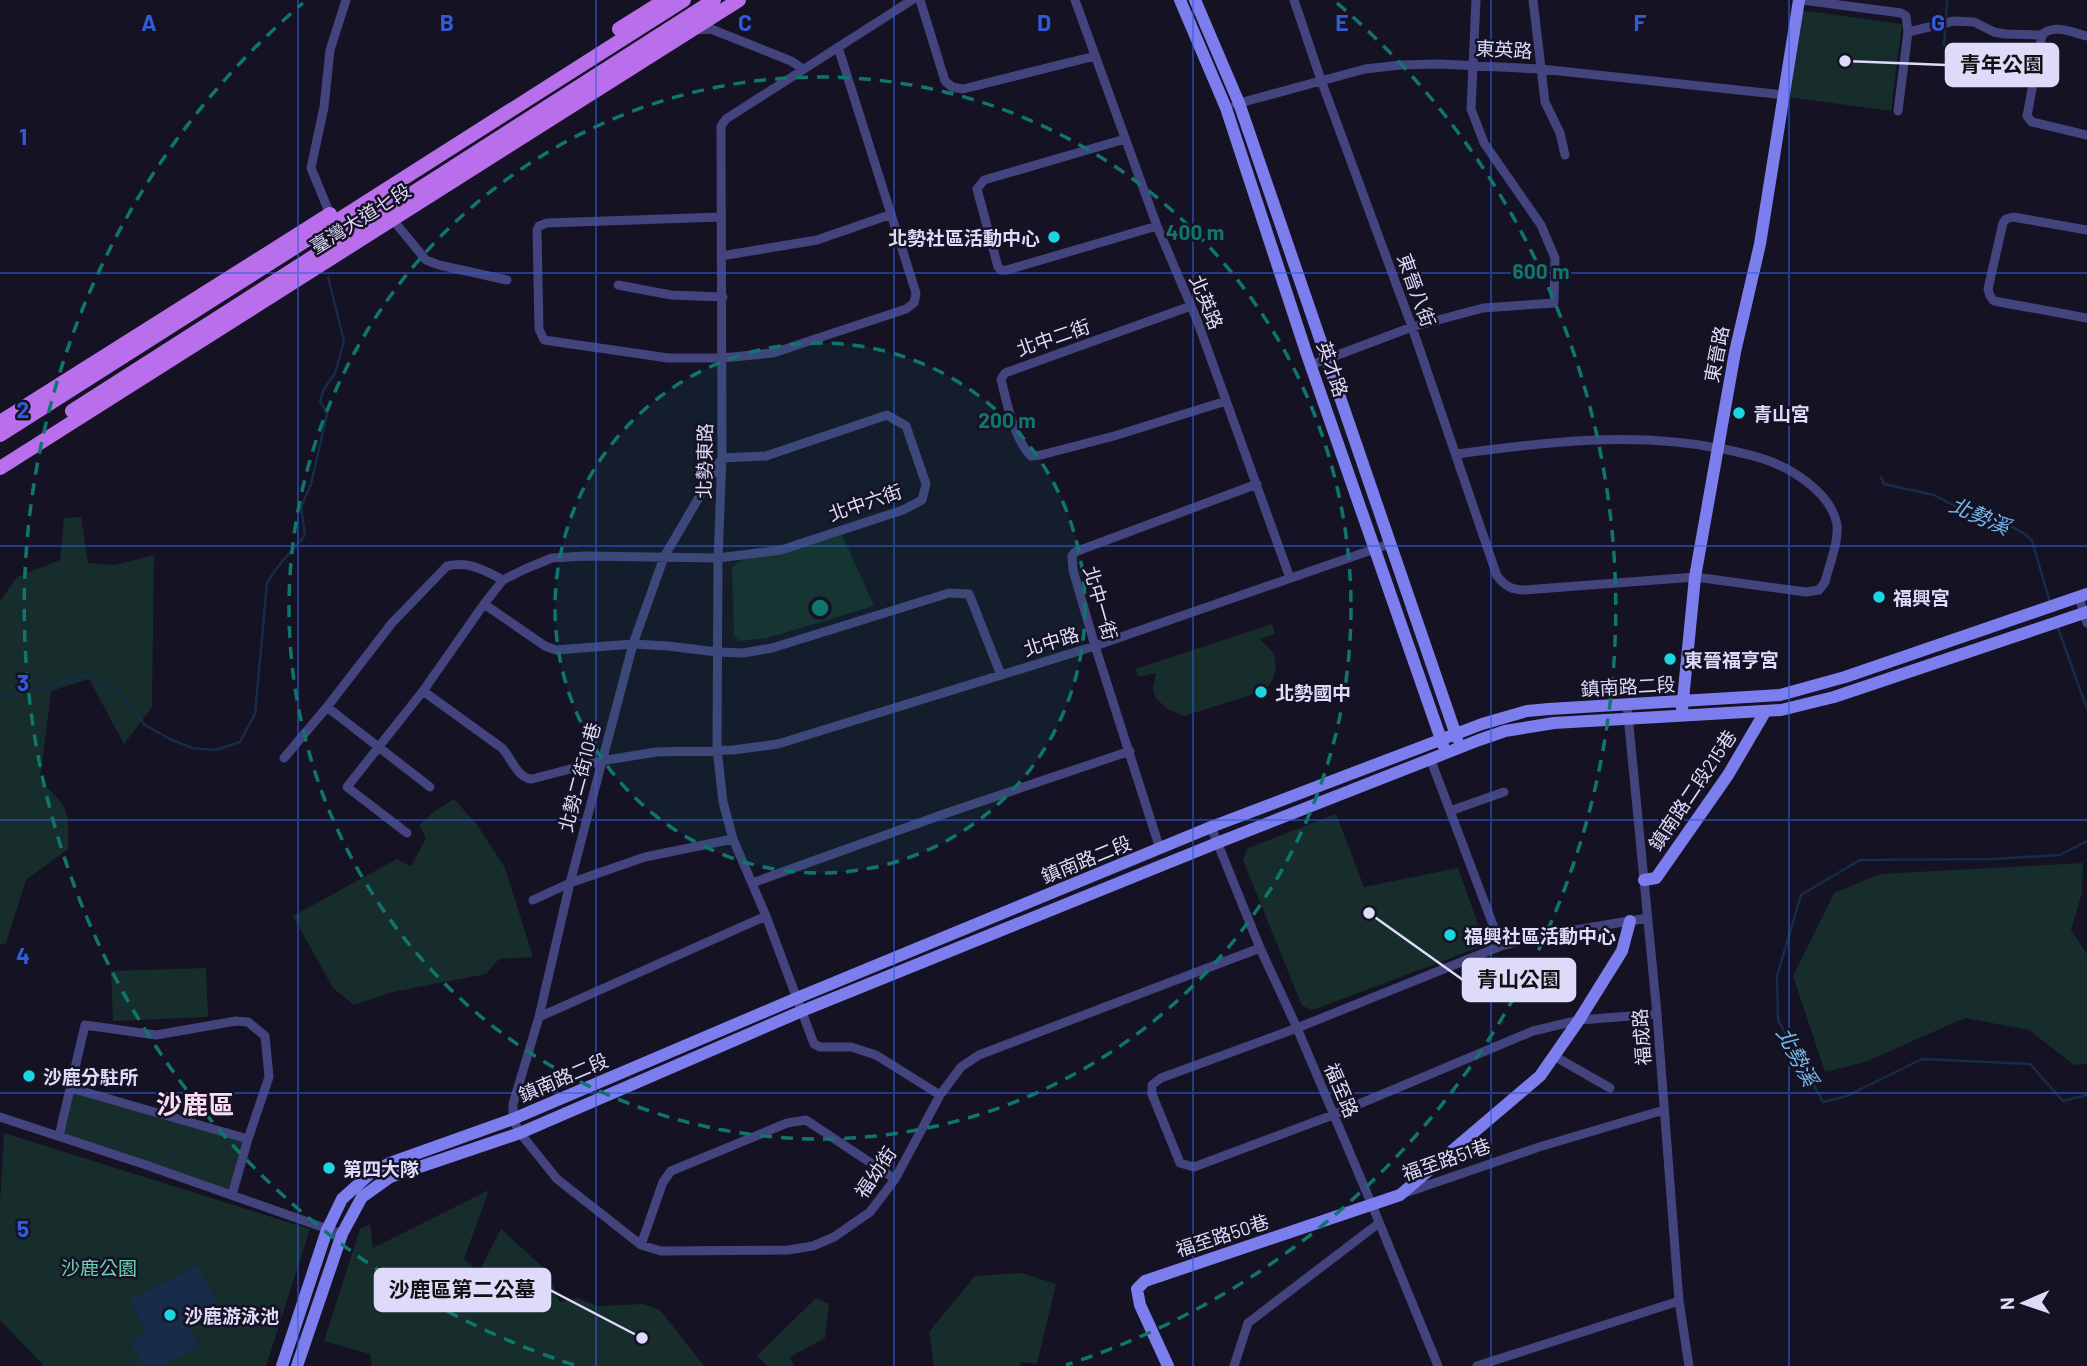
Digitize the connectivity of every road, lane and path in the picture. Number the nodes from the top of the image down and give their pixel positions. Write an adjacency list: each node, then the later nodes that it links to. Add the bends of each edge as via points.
1 (346, 0): 31 (street, via 330,50 311,168)
2 (714, 0): 14 (main road, 臺灣大道七段)
3 (739, 0): 14 (main road, 臺灣大道七段)
4 (912, 0): 18 (street, 北勢東路)
5 (920, 0): 19 (street, via 945,80 952,87 963,89)
6 (1075, 0): 19 (street, 北英路)
7 (1180, 0): 26 (street, 英才路)
8 (1195, 0): 25 (street, 英才路)
9 (1294, 0): 23 (street, 東晉八街)
10 (1476, 0): 20 (street)
11 (1533, 0): 22 (street)
12 (1800, 0): 15 (street, via 1901,13 1906,16); 24 (street, 東晉路)
13 (673, 1): 14 (street); 31 (main road, 臺灣大道七段); 49 (main road, 臺灣大道七段)
14 (686, 25): 21 (street, via 711,29); 34 (main road, 臺灣大道七段); 52 (main road, 臺灣大道七段)
15 (1908, 32): 16 (street, via 1954,21 1974,22 2005,34); 27 (street)
16 (2042, 35): 17 (street, via 2054,28); 28 (street, via 2027,116 2032,122)
17 (2087, 36)
18 (838, 47): 21 (street, 北勢東路); 32 (street)
19 (1095, 56): 29 (street, 北英路)
20 (1473, 65): 22 (street, 東英路); 23 (street, 東英路, via 1400,65); 43 (street, via 1471,109 1484,143 1541,225 1555,258 1554,303 1483,308)
21 (803, 69): 33 (street, 北勢東路, via 721,126)
22 (1541, 69): 24 (street, 東英路); 30 (street, via 1545,102)
23 (1321, 79): 25 (street, 東英路); 43 (street, 東晉八街)
24 (1784, 95): 50 (street, 東晉路, via 1760,244)
25 (1239, 103): 26 (street, 東英路); 45 (street, 英才路)
26 (1226, 108): 46 (street, 英才路)
27 (1898, 111)
28 (2087, 135)
29 (1125, 139): 35 (street, 北英路); 35 (street, via 984,180 977,189 998,267 1007,270)
30 (1565, 155)
31 (330, 214): 48 (main road, 臺灣大道七段)
32 (889, 215): 37 (street, via 817,240); 44 (street, via 916,293 914,303 773,353)
33 (721, 217): 37 (street, 北勢東路); 44 (street, via 547,223 537,230 539,329 544,340 668,358)
34 (393, 220): 38 (street, via 426,260); 54 (main road, 臺灣大道七段)
35 (1157, 226): 41 (street, 北英路)
36 (2087, 230): 42 (street, via 2007,219 1989,289 1994,301)
37 (721, 256): 40 (street, 北勢東路)
38 (507, 280)
39 (618, 285): 40 (street, via 671,295)
40 (723, 297): 44 (street, 北勢東路)
41 (1191, 306): 47 (street, 北英路); 47 (street, 北中二街, via 1005,373 1001,379 1005,399 1024,450 1031,456)
42 (2087, 318)
43 (1412, 327): 45 (street); 51 (street, 東晉八街)
44 (722, 358): 53 (street, 北勢東路)
45 (1325, 359): 46 (street); 56 (street, 英才路)
46 (1311, 365): 57 (street, 英才路)
47 (1226, 401): 55 (street, 北英路)
48 (0, 422)
49 (0, 435)
50 (1717, 447): 51 (street, via 1661,439 1604,439); 60 (street, 東晉路); 60 (street, via 1781,464 1816,489 1830,506 1837,525 1834,546 1819,590)
51 (1457, 454): 60 (street, 東晉八街, via 1497,576 1504,585 1524,590)
52 (0, 457)
53 (722, 458): 58 (street, 北勢二街10巷); 59 (street, 北勢東路); 59 (street, 北中六街, via 766,456 887,415 906,426 926,484 922,500 902,510 781,550)
54 (0, 468)
55 (1257, 484): 61 (street, 北英路); 67 (street, 北中一街, via 1075,552 1073,570)
56 (1389, 544): 57 (street, 北中路); 77 (street, 英才路)
57 (1374, 549): 61 (street, 北中路); 78 (street, 英才路)
58 (664, 557): 59 (street, 北中六街); 62 (street, 北中六街, via 552,558); 66 (street, 北勢二街10巷)
59 (718, 558): 68 (street, 北勢東路)
60 (1695, 577): 71 (street, 東晉路)
61 (1290, 578): 67 (street, 北中路)
62 (503, 580): 64 (street); 73 (street, via 471,565 447,566 392,623)
63 (2083, 596): 65 (street); 71 (street, 鎮南路二段, via 1780,695)
64 (484, 604): 66 (street, via 556,650); 70 (street)
65 (2086, 616): 74 (street, 鎮南路二段, via 1834,697)
66 (633, 644): 68 (street); 86 (street, 北勢二街10巷)
67 (1095, 646): 69 (street, 北中路); 82 (street, 北中一街)
68 (718, 652): 69 (street, via 772,648 948,593 961,593 969,594); 81 (street, 北勢東路)
69 (1001, 675): 81 (street, 北中路, via 778,744)
70 (423, 691): 80 (street); 86 (street, 北中路, via 502,748 525,779)
71 (1682, 702): 72 (street, 鎮南路二段); 75 (street, 東晉路)
72 (1627, 705): 76 (street, 福成路); 77 (street, 鎮南路二段, via 1527,711)
73 (327, 707): 80 (street); 84 (street)
74 (1765, 712): 75 (street, 鎮南路二段); 95 (street, 鎮南路二段215巷, via 1685,838 1656,878)
75 (1682, 717): 76 (street, 鎮南路二段)
76 (1628, 720): 79 (street, 鎮南路二段, via 1519,728); 95 (street, 福成路)
77 (1455, 733): 78 (street, 鎮南路二段); 79 (street, 英才路)
78 (1441, 738): 83 (street, 英才路); 90 (street, 鎮南路二段)
79 (1460, 747): 83 (street, 鎮南路二段)
80 (380, 748): 87 (street); 91 (street, via 347,787)
81 (717, 749): 86 (street, 北中路); 92 (street, 北勢東路)
82 (1130, 751): 94 (street, 北中一街); 97 (street)
83 (1446, 752): 85 (street, 鎮南路二段)
84 (284, 758)
85 (1430, 758): 89 (street); 93 (street, 鎮南路二段)
86 (601, 761): 96 (street, 北勢二街10巷)
87 (430, 787)
88 (1504, 792): 89 (street)
89 (1450, 811): 102 (street)
90 (1211, 827): 93 (street, 福至路); 94 (street, 鎮南路二段)
91 (407, 833)
92 (733, 839): 96 (street, via 645,857); 97 (street, 北勢東路)
93 (1217, 842): 103 (street, 福至路); 104 (street, 鎮南路二段)
94 (1160, 849): 104 (street, 鎮南路二段)
95 (1644, 880): 100 (street, 福成路)
96 (570, 883): 98 (street); 106 (street, 北勢二街10巷)
97 (752, 883): 99 (street, 北勢東路)
98 (533, 900)
99 (766, 916): 104 (street, 北勢東路); 106 (street)
100 (1648, 918): 101 (street); 105 (street, 福成路)
101 (1630, 921): 102 (street); 107 (street, 福至路51巷, via 1622,951)
102 (1501, 946): 108 (street)
103 (1260, 948): 108 (street, 福至路); 112 (street, 福幼街, via 979,1055 961,1067)
104 (800, 1004): 112 (street, 北勢東路, via 814,1044 851,1047 876,1055); 116 (street, 鎮南路二段); 117 (street, 鎮南路二段)
105 (1657, 1014): 107 (street); 113 (street, 福成路)
106 (540, 1017): 116 (street, 北勢二街10巷, via 513,1104)
107 (1579, 1020): 109 (street, 福至路51巷); 114 (street, via 1533,1031)
108 (1297, 1028): 114 (street, 福至路); 114 (street, via 1161,1079 1152,1085 1161,1118 1180,1163 1194,1167)
109 (1554, 1056): 111 (street); 122 (street, 福至路51巷, via 1540,1076)
110 (71, 1088): 118 (street); 119 (street); 119 (street, via 85,1025 156,1035 248,1022 265,1036 268,1077)
111 (1610, 1088)
112 (940, 1095): 120 (street, 福幼街)
113 (1664, 1110): 122 (street, 福至路51巷); 128 (street, 福成路)
114 (1333, 1115): 123 (street, 福至路)
115 (0, 1117): 118 (street)
116 (513, 1119): 117 (street, 福幼街); 125 (street, 鎮南路二段, via 372,1172 342,1199)
117 (520, 1133): 126 (street, 鎮南路二段, via 390,1177 362,1197); 127 (street, 福幼街, via 556,1179)
118 (59, 1136): 121 (street)
119 (248, 1139): 121 (street)
120 (895, 1179): 127 (street, 福幼街, via 870,1212 813,1246 661,1251); 127 (street, via 806,1120 787,1123 671,1171)
121 (232, 1195): 125 (street)
122 (1400, 1195): 123 (street, 福至路50巷)
123 (1372, 1205): 124 (street, 福至路); 131 (street, 福至路50巷, via 1145,1281 1137,1289 1140,1305)
124 (1379, 1223): 132 (street, via 1248,1323); 133 (street, 福至路)
125 (327, 1230): 126 (street); 129 (street, 鎮南路二段)
126 (342, 1234): 130 (street, 鎮南路二段)
127 (641, 1245)
128 (1679, 1301): 134 (street); 135 (street, 福成路)
129 (282, 1366)
130 (297, 1366)
131 (1168, 1366)
132 (1234, 1366)
133 (1438, 1366)
134 (1478, 1366)
135 (1689, 1366)

